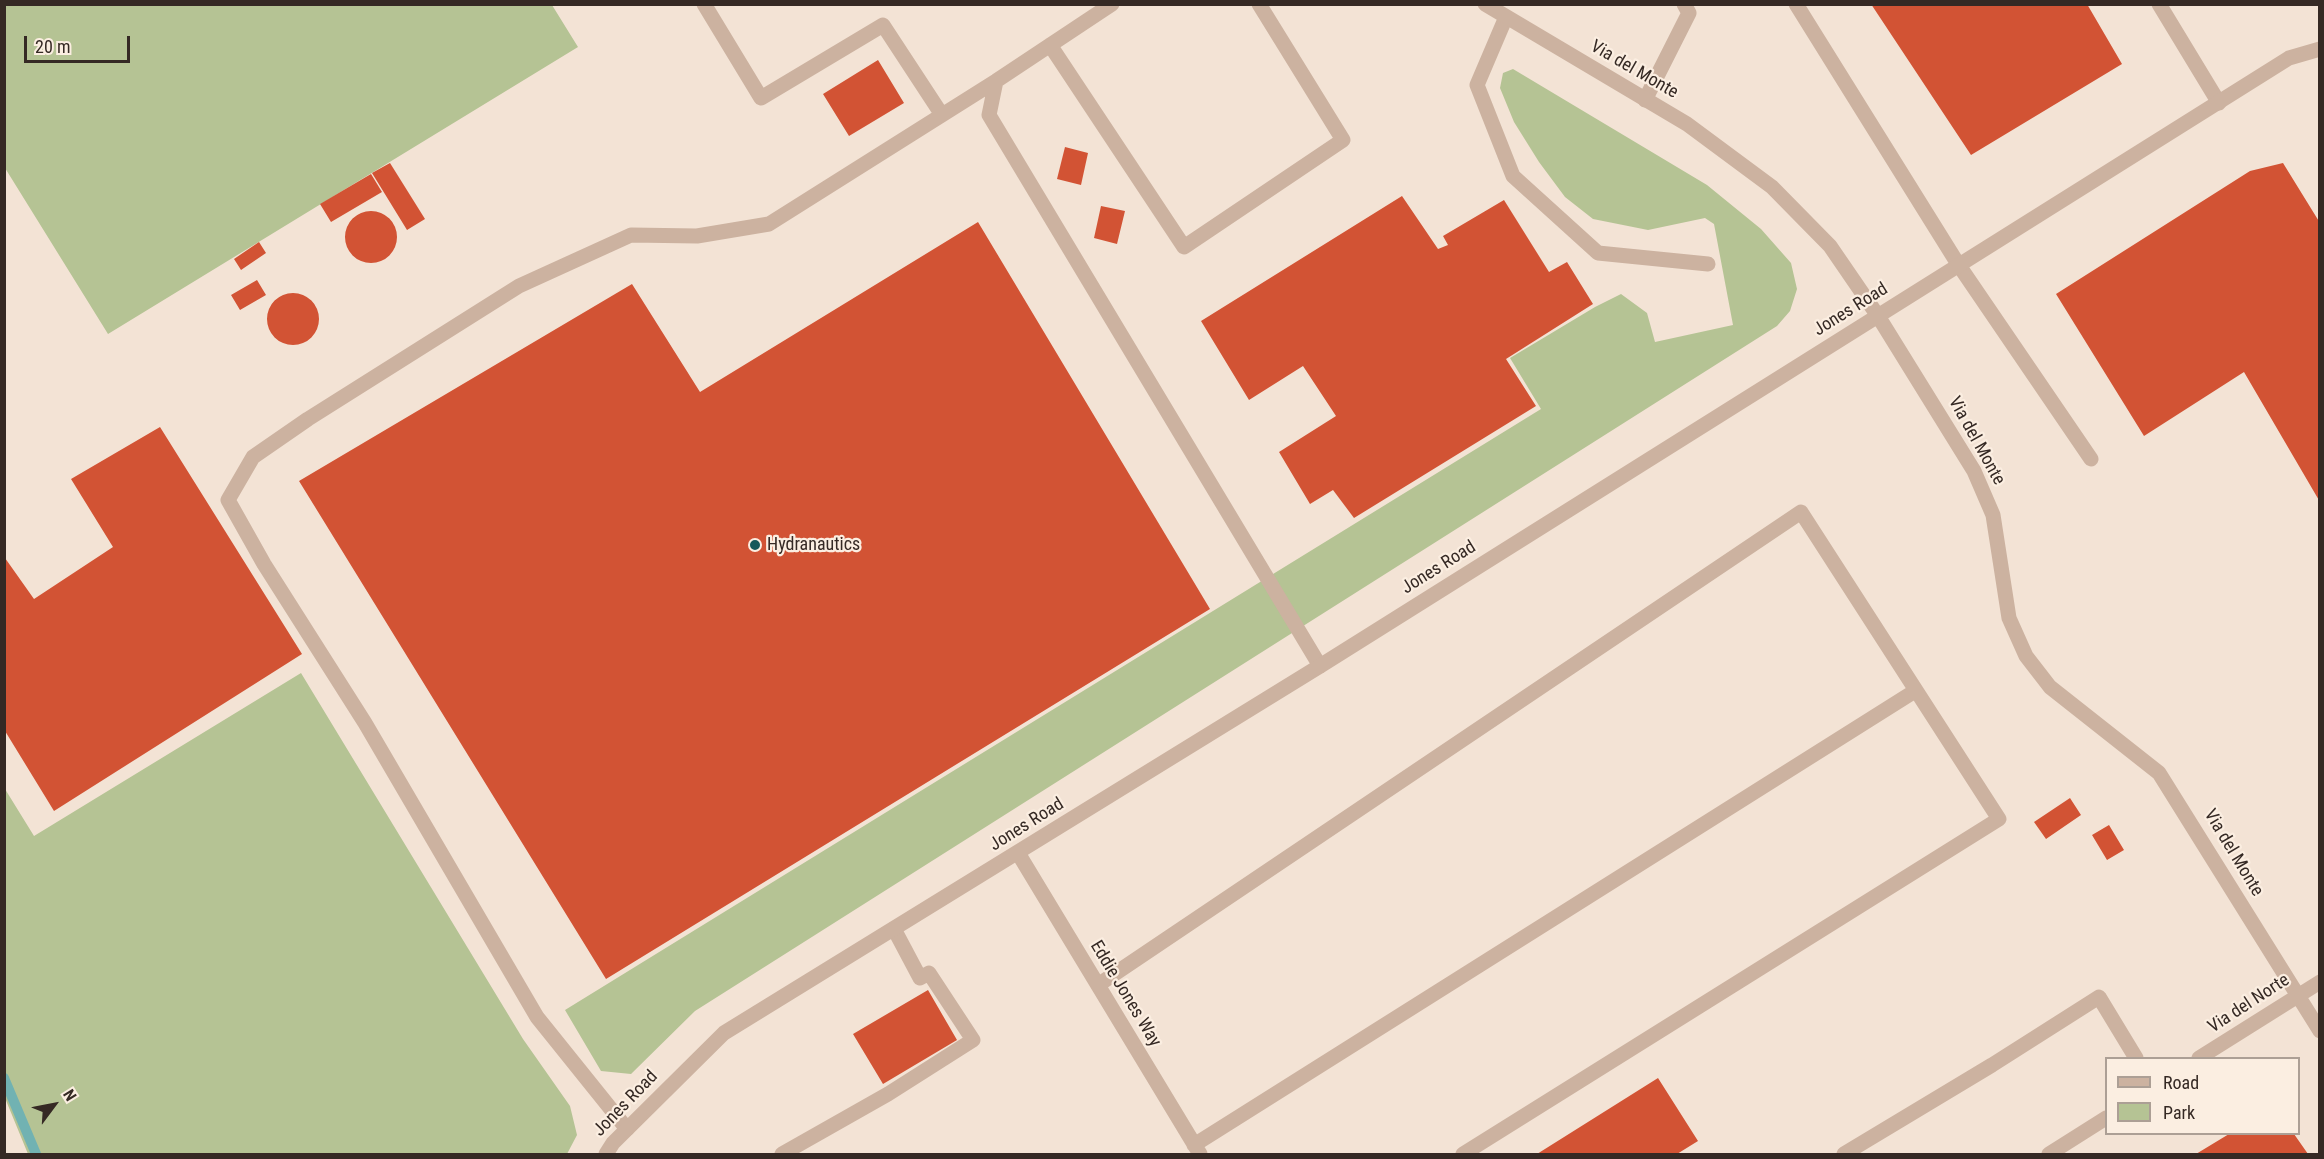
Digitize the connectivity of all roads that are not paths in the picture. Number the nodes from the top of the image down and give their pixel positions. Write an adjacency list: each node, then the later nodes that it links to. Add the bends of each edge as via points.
1 (704, 4): 14 (street, via 760,98 884,25)
2 (1112, 4): 9 (street)
3 (1259, 4): 9 (street, via 1343,140 1184,247)
4 (1485, 4): 8 (street, Via del Monte)
5 (1684, 4): 12 (street, via 1689,13)
6 (1796, 4): 16 (street)
7 (2159, 4): 13 (street)
8 (1506, 17): 12 (street, Via del Monte); 15 (street, via 1477,85 1513,176 1598,253)
9 (1050, 45): 11 (street)
10 (2319, 49): 13 (street, Jones Road, via 2289,58)
11 (996, 81): 14 (street); 19 (street, via 989,115)
12 (1645, 99): 17 (street, Via del Monte, via 1687,124 1772,187 1830,246)
13 (2219, 103): 16 (street, Jones Road)
14 (942, 115): 30 (street, via 769,224 697,236 631,235 519,285 253,457 228,500 365,723 537,1017)
15 (1708, 264)
16 (1958, 264): 17 (street, Jones Road); 18 (street)
17 (1878, 316): 19 (street, Jones Road); 25 (street, Via del Monte, via 1974,471 1993,515 2009,618 2026,656 2050,687 2159,773)
18 (2091, 459)
19 (1320, 666): 21 (street, Jones Road)
20 (1915, 691): 24 (street, via 1801,512); 31 (street); 34 (street, via 2000,819)
21 (1018, 854): 22 (street, Jones Road); 24 (street, Eddie Jones Way)
22 (894, 929): 30 (street, Jones Road, via 724,1034); 33 (street, via 920,978 929,974 974,1040)
23 (2319, 982): 25 (street, Via del Norte)
24 (1098, 986): 31 (street, Eddie Jones Way)
25 (2297, 996): 26 (street, Via del Monte); 28 (street, Via del Norte)
26 (2319, 1031)
27 (2135, 1057): 35 (street, via 2099,997)
28 (2202, 1057)
29 (2105, 1119): 36 (street)
30 (627, 1129): 32 (street, Jones Road)
31 (1197, 1150)
32 (606, 1155)
33 (782, 1155)
34 (1463, 1155)
35 (1844, 1155)
36 (2049, 1155)

